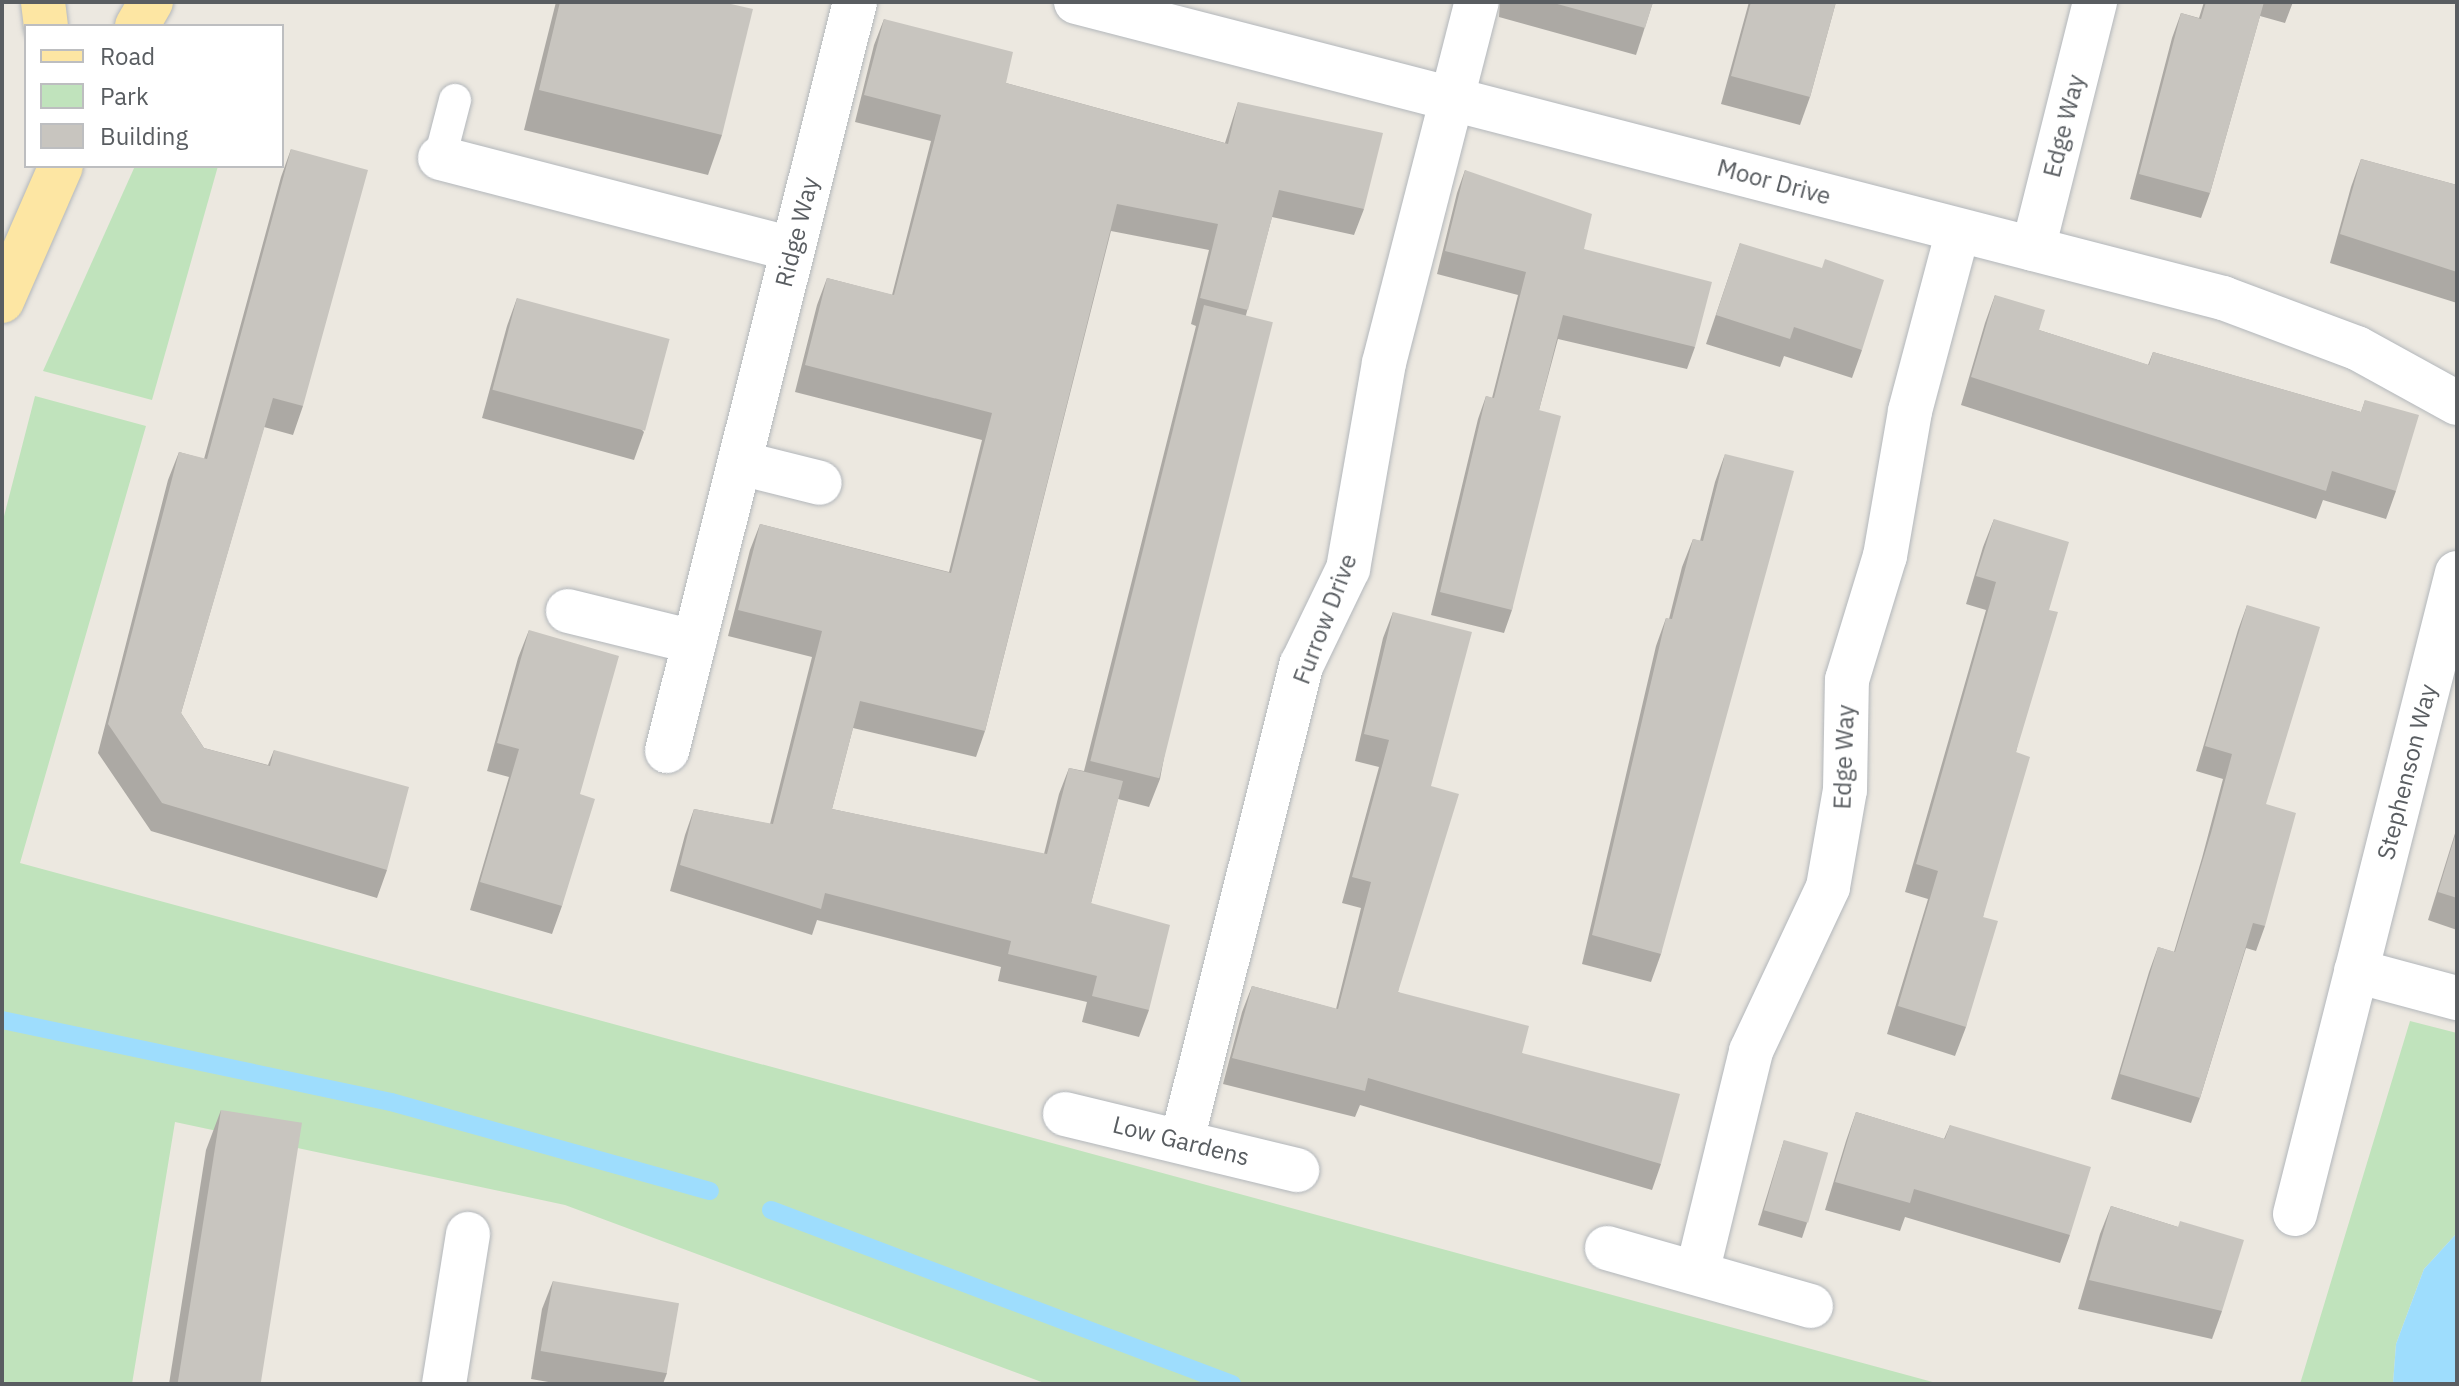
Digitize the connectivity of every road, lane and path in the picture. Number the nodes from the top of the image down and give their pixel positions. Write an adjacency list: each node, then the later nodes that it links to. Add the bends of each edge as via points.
1 (43, 2): 7 (main road)
2 (151, 2): 8 (main road)
3 (855, 2): 15 (street, Ridge Way)
4 (1076, 2): 9 (street, Moor Drive)
5 (1477, 2): 9 (street, Furrow Drive)
6 (2095, 2): 16 (street, Edge Way)
7 (46, 24)
8 (138, 24)
9 (1454, 96): 14 (street, Moor Drive); 28 (street, Furrow Drive, via 1384,363 1348,569 1302,664)
10 (455, 100): 11 (lane)
11 (440, 158): 15 (street)
12 (59, 168): 13 (main road)
13 (42, 186): 17 (main road)
14 (1958, 231): 16 (street, Moor Drive); 33 (street, Edge Way, via 1910,411 1885,556 1847,680 1845,790 1828,887 1751,1051)
15 (792, 249): 19 (street, Ridge Way)
16 (2033, 249): 18 (street, Moor Drive, via 2293,321)
17 (2, 301)
18 (2457, 403)
19 (740, 463): 20 (street); 23 (street, Ridge Way)
20 (820, 483)
21 (2457, 573): 25 (street, Stephenson Way)
22 (568, 611): 23 (street)
23 (694, 642): 24 (street, Ridge Way)
24 (667, 751)
25 (2356, 971): 26 (street); 30 (street, Stephenson Way)
26 (2457, 998)
27 (1065, 1114): 28 (street, Low Gardens)
28 (1182, 1140): 29 (street, Low Gardens)
29 (1297, 1170)
30 (2295, 1214)
31 (468, 1234): 35 (street)
32 (1607, 1248): 33 (street)
33 (1697, 1273): 34 (street)
34 (1811, 1306)
35 (444, 1384)

